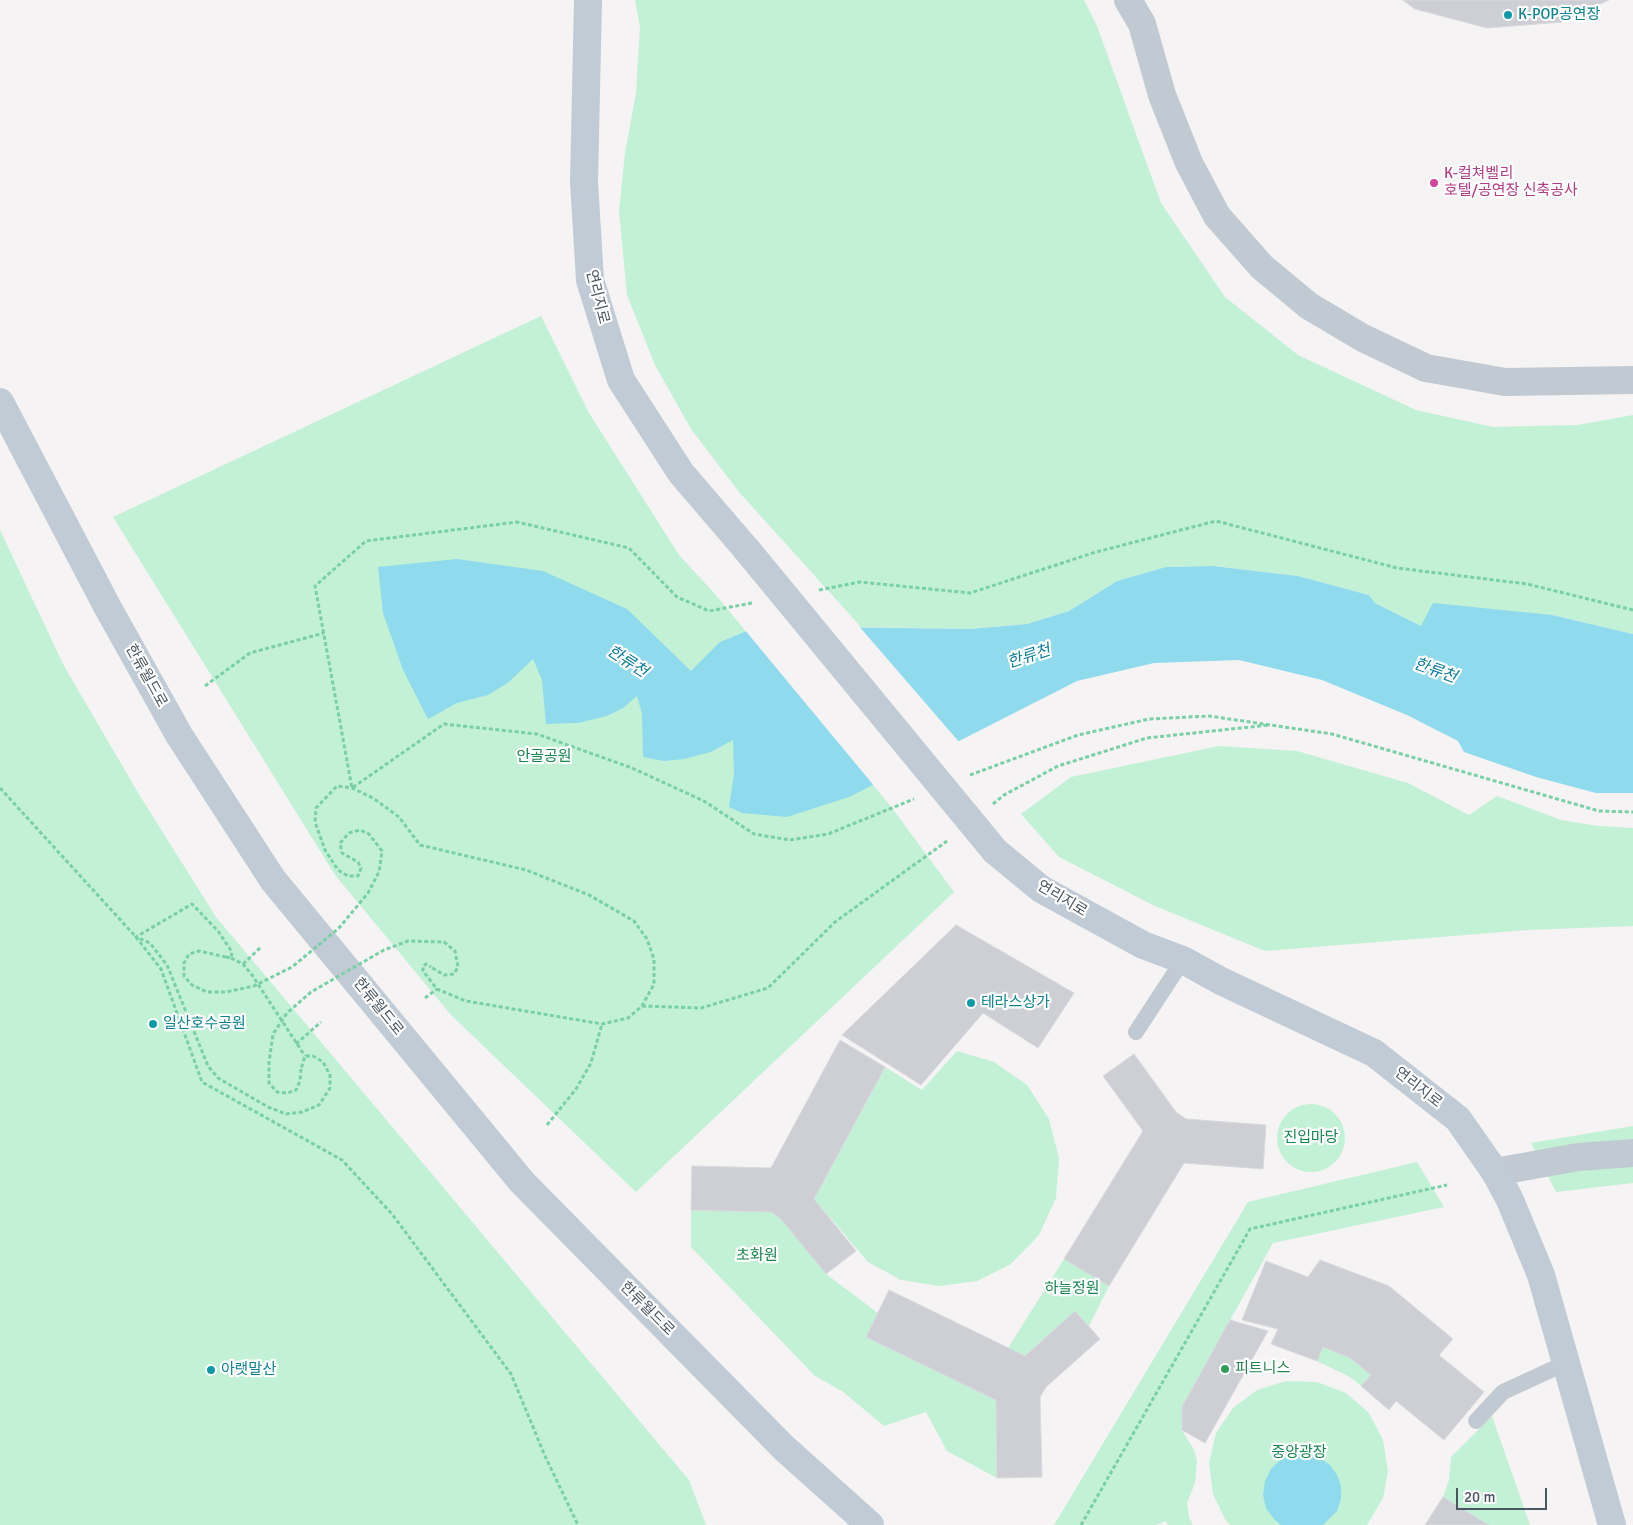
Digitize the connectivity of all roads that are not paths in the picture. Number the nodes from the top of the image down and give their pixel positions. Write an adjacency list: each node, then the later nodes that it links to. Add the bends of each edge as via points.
1 (588, 0): 5 (street, 연리지로, bridge, via 584,182 590,280 621,380 681,473 995,850 1042,889 1143,945)
2 (1128, 0): 3 (street, via 1142,24 1162,95 1188,163 1217,216 1262,267 1309,306 1363,338 1426,368 1505,382)
3 (1633, 380)
4 (0, 402): 11 (street, 한류월드로, via 108,608 179,734 273,880 522,1182 777,1441)
5 (1183, 960): 6 (lane); 8 (street, 연리지로, via 1374,1053 1458,1119)
6 (1136, 1032)
7 (1633, 1153): 8 (street, via 1578,1157)
8 (1495, 1172): 9 (street, 연리지로, via 1541,1275)
9 (1566, 1363): 10 (lane, via 1503,1392); 12 (street, 연리지로)
10 (1476, 1421)
11 (870, 1525)
12 (1612, 1525)

